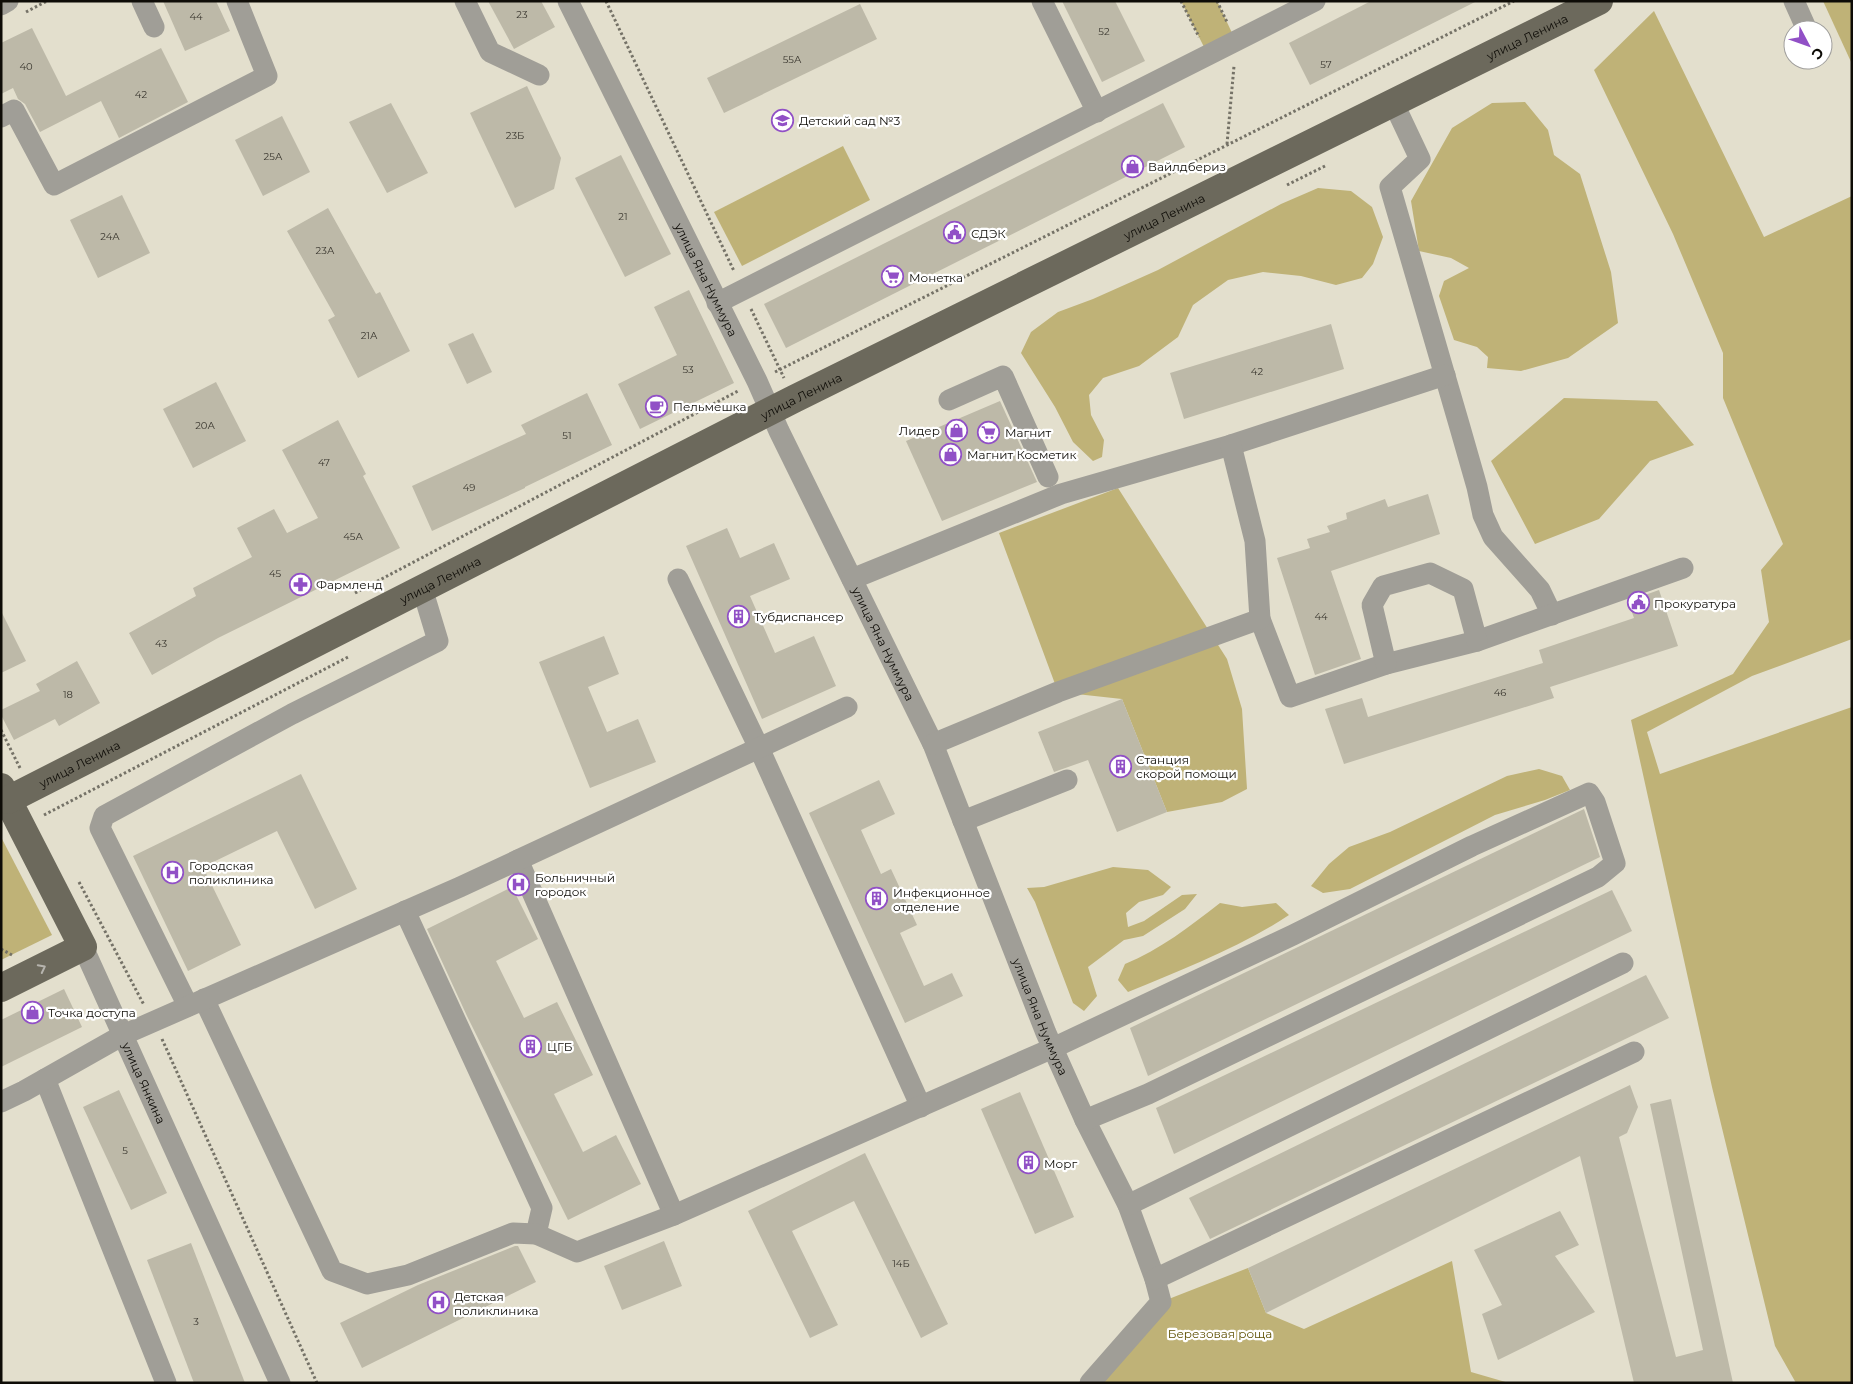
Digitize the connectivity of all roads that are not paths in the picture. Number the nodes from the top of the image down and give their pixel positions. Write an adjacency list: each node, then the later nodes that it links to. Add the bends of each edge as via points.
1 (8, 1): 10 (street)
2 (142, 1): 12 (street)
3 (237, 1): 16 (street, via 268,76 54,185 14,110)
4 (465, 1): 13 (street, via 490,52)
5 (568, 1): 17 (street, улица Яна Нуммура)
6 (1042, 1): 15 (street)
7 (1315, 1): 15 (street)
8 (1599, 1): 14 (main road, улица Ленина)
9 (1794, 1): 11 (street)
10 (1, 5)
11 (1803, 20)
12 (154, 27)
13 (539, 75)
14 (1394, 104): 18 (street, via 1420,159 1390,187); 20 (main road, улица Ленина)
15 (1097, 112): 17 (street)
16 (1, 116)
17 (717, 303): 20 (street, улица Яна Нуммура)
18 (1445, 375): 21 (street); 27 (street, via 1483,515 1493,537 1540,590)
19 (949, 400): 22 (street, via 1003,376)
20 (770, 411): 25 (street, улица Яна Нуммура); 26 (main road, улица Ленина)
21 (1231, 446): 25 (street, via 1061,494); 28 (street, via 1255,542)
22 (1048, 477)
23 (1683, 568): 27 (street)
24 (678, 579): 33 (street)
25 (852, 580): 32 (street, улица Яна Нуммура)
26 (422, 588): 35 (main road, улица Ленина); 42 (street, via 438,641 292,714 104,816 100,828)
27 (1552, 616): 29 (street)
28 (1260, 619): 30 (street, via 1290,698); 32 (street, via 1058,692)
29 (1477, 641): 30 (street); 30 (street, via 1463,590 1430,573 1383,586 1372,605)
30 (1386, 664)
31 (847, 707): 33 (street)
32 (933, 744): 36 (street, улица Яна Нуммура)
33 (759, 748): 37 (street); 48 (street)
34 (1066, 780): 36 (street)
35 (15, 783): 39 (main road, улица Янкина)
36 (963, 821): 44 (street, улица Яна Нуммура)
37 (518, 860): 38 (street); 51 (street)
38 (405, 911): 42 (street); 52 (street, via 542,1208)
39 (83, 947): 41 (main road, one-way to 39); 43 (street, улица Янкина)
40 (1623, 963): 50 (street)
41 (1, 988)
42 (196, 1003): 43 (street); 52 (street, via 332,1271 367,1284 408,1275 513,1233)
43 (123, 1035): 46 (street); 55 (street, улица Янкина)
44 (1053, 1048): 48 (street); 49 (street, улица Яна Нуммура); 49 (street, via 1472,846 1589,793 1595,802 1615,863 1598,877 1148,1094)
45 (1634, 1052): 53 (street)
46 (45, 1079): 47 (street); 54 (street)
47 (1, 1102)
48 (921, 1107): 51 (street)
49 (1085, 1120): 50 (street, улица Яна Нуммура)
50 (1128, 1205): 53 (street, улица Яна Нуммура)
51 (674, 1215): 52 (street, via 577,1252)
52 (536, 1234)
53 (1155, 1279): 56 (street, улица Яна Нуммура, via 1161,1302)
54 (166, 1383)
55 (280, 1383)
56 (1090, 1383)

